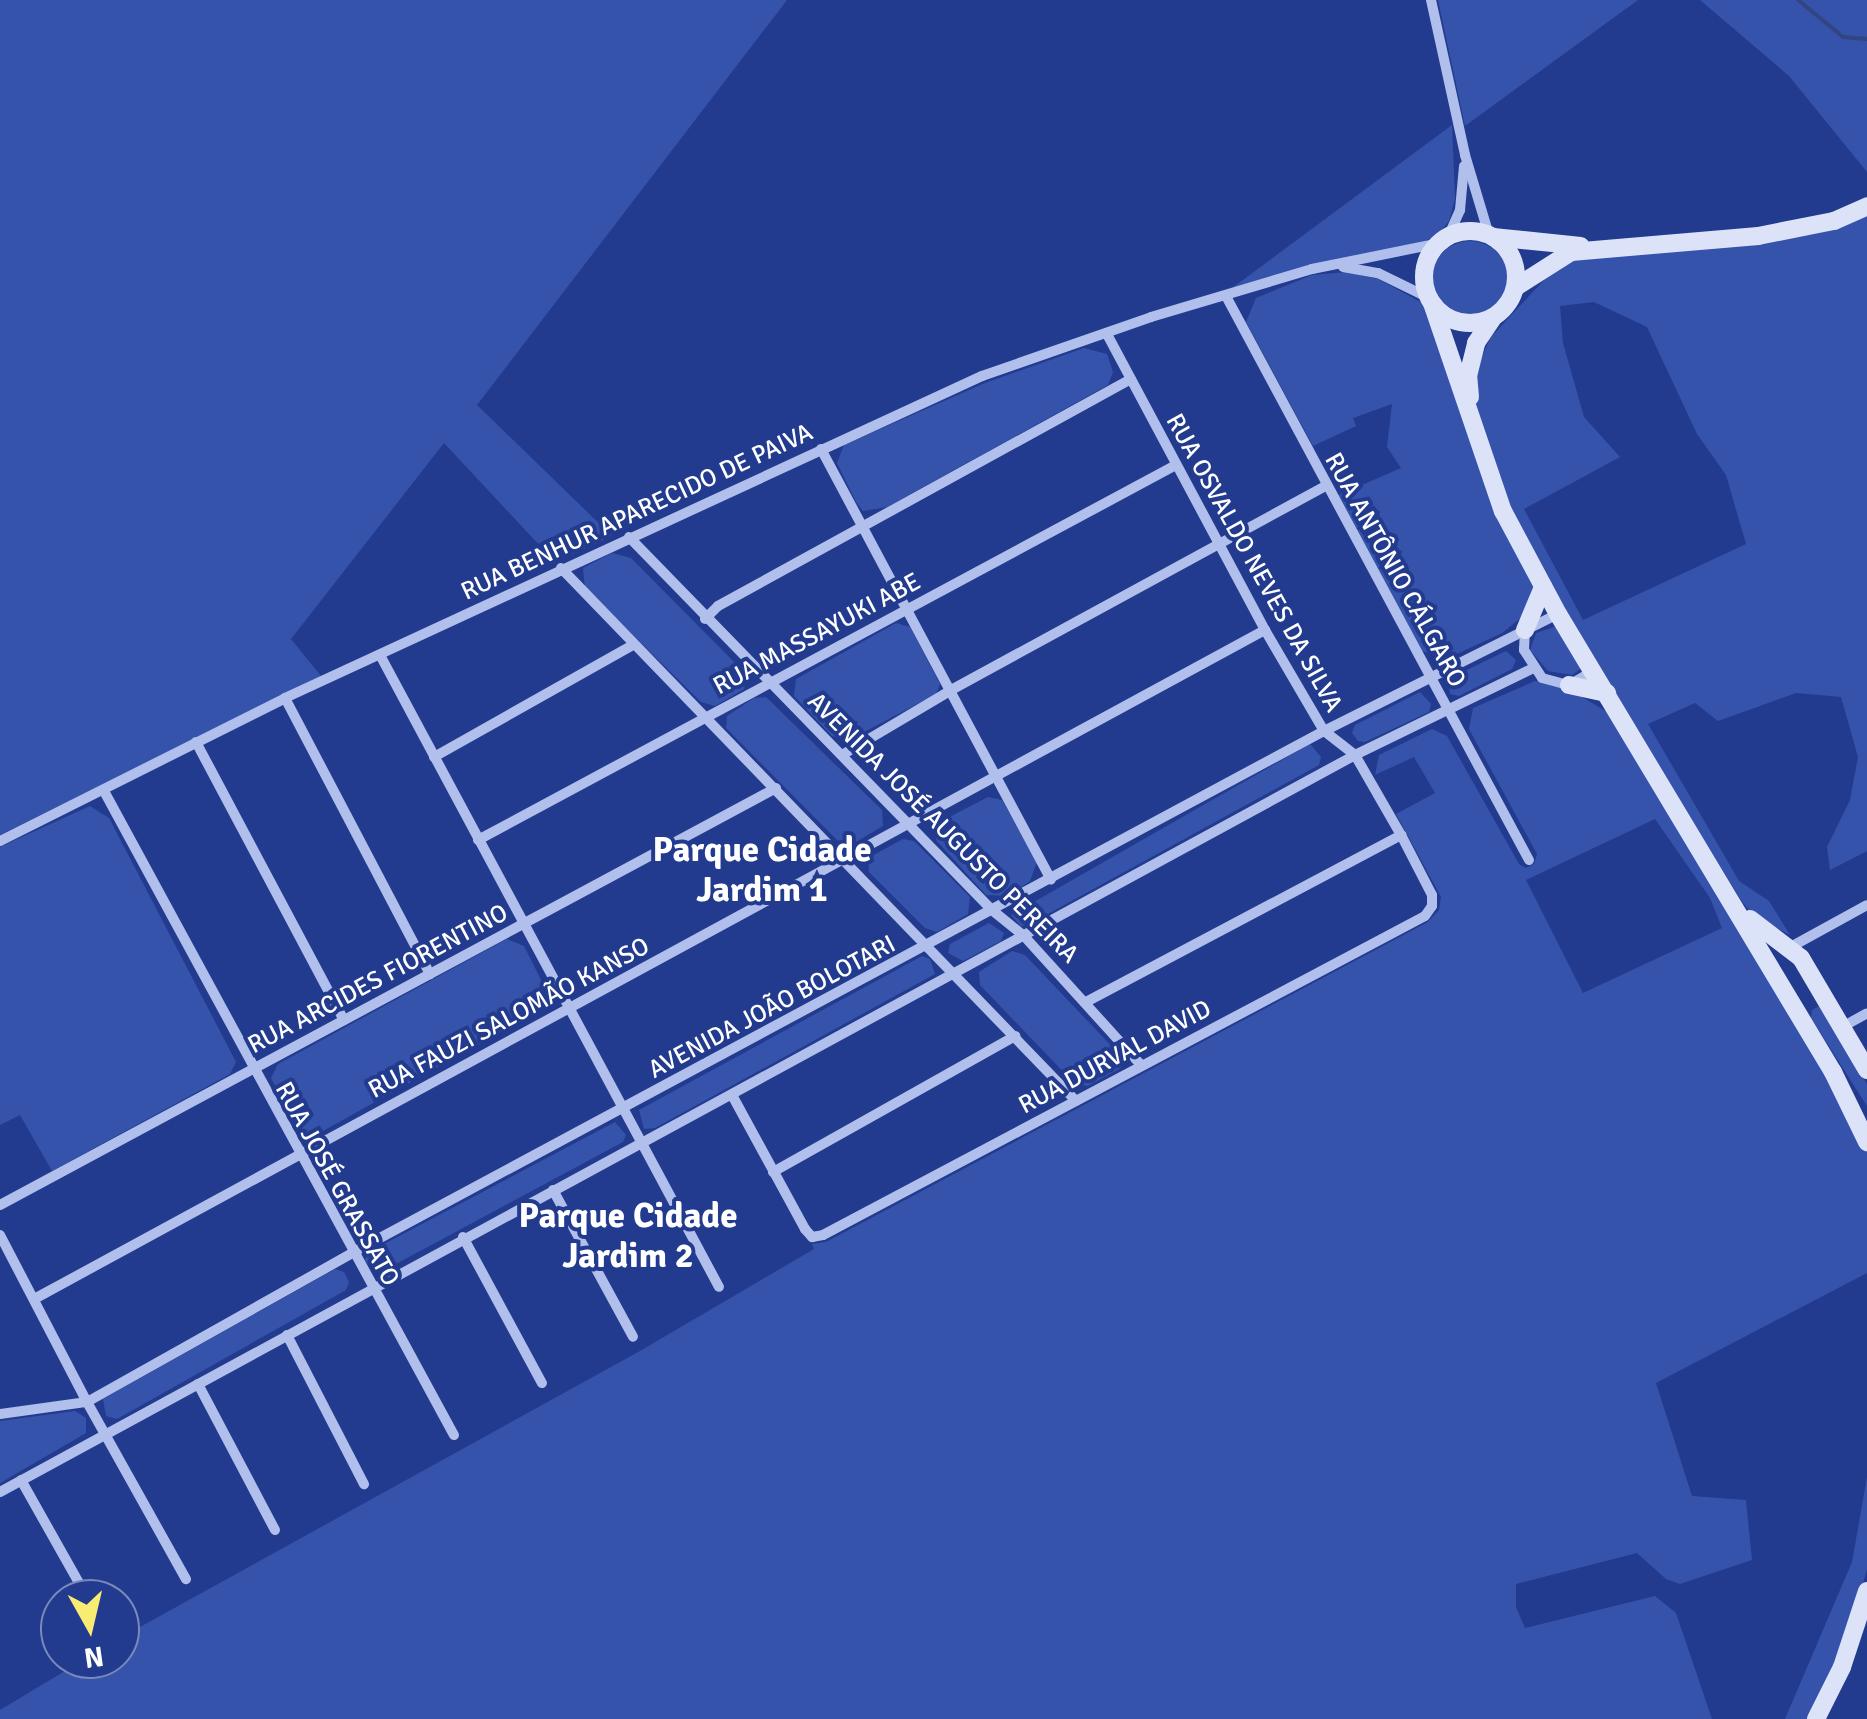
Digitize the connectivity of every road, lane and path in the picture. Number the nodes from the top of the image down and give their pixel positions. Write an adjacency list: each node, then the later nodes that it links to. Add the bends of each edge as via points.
1 (1432, 0): 2 (street)
2 (1465, 155): 4 (street); 5 (street, via 1462,199)
3 (1867, 206): 6 (main road, via 1834,221 1758,236)
4 (1491, 236): 5 (main road, via 1476,231); 6 (main road); 8 (main road, via 1508,250)
5 (1444, 240): 7 (street, RUA BENHUR APARECIDO DE PAIVA); 10 (main road, via 1424,272)
6 (1596, 247): 8 (main road, via 1551,262)
7 (1312, 269): 9 (street, RUA BENHUR APARECIDO DE PAIVA); 10 (street, RUA BENHUR APARECIDO DE PAIVA, via 1378,273)
8 (1516, 287): 11 (main road)
9 (1227, 298): 12 (street, RUA BENHUR APARECIDO DE PAIVA); 17 (street, RUA ANTÔNIO CÁLGARO)
10 (1431, 301): 11 (main road, via 1460,322); 14 (main road)
11 (1494, 317): 14 (main road, via 1482,328 1471,360)
12 (1108, 334): 13 (street, RUA OSVALDO NEVES DA SILVA); 15 (street, RUA BENHUR APARECIDO DE PAIVA, via 982,376)
13 (1131, 380): 16 (street, RUA OSVALDO NEVES DA SILVA); 18 (street)
14 (1472, 422): 22 (main road, via 1503,511)
15 (822, 449): 18 (street); 19 (street, RUA BENHUR APARECIDO DE PAIVA)
16 (1176, 465): 20 (street, RUA OSVALDO NEVES DA SILVA); 23 (street, RUA MASSAYUKI ABE)
17 (1325, 486): 20 (street); 32 (street, RUA ANTÔNIO CÁLGARO)
18 (864, 526): 23 (street); 25 (street)
19 (628, 537): 21 (street, RUA BENHUR APARECIDO DE PAIVA); 25 (street, AVENIDA JOSÉ AUGUSTO PEREIRA)
20 (1222, 544): 26 (street, RUA OSVALDO NEVES DA SILVA); 35 (street)
21 (560, 568): 28 (street); 29 (street, RUA BENHUR APARECIDO DE PAIVA)
22 (1543, 587): 24 (main road); 27 (main road)
23 (907, 608): 33 (street, RUA MASSAYUKI ABE); 35 (street)
24 (1558, 614): 27 (street, AVENIDA JOÃO BOLOTARI); 31 (main road)
25 (706, 618): 33 (street, AVENIDA JOSÉ AUGUSTO PEREIRA)
26 (1266, 630): 40 (street, RUA OSVALDO NEVES DA SILVA); 45 (street, RUA FAUZI SALOMÃO KANSO)
27 (1525, 630): 30 (street); 32 (street, AVENIDA JOÃO BOLOTARI)
28 (631, 646): 39 (street); 44 (street)
29 (380, 655): 37 (street, RUA BENHUR APARECIDO DE PAIVA); 44 (street)
30 (1532, 668): 34 (street); 38 (street)
31 (1593, 671): 34 (street); 36 (main road)
32 (1430, 678): 38 (street, RUA ANTÔNIO CÁLGARO); 40 (street, AVENIDA JOÃO BOLOTARI)
33 (771, 682): 39 (street, RUA MASSAYUKI ABE); 42 (street, AVENIDA JOSÉ AUGUSTO PEREIRA)
34 (1569, 685): 36 (main road)
35 (953, 689): 42 (street); 45 (street)
36 (1607, 692): 57 (main road)
37 (284, 698): 41 (street, RUA BENHUR APARECIDO DE PAIVA); 63 (street)
38 (1448, 709): 43 (street); 53 (street, RUA ANTÔNIO CÁLGARO)
39 (706, 717): 46 (street); 50 (street, RUA MASSAYUKI ABE)
40 (1324, 731): 43 (street, RUA OSVALDO NEVES DA SILVA); 54 (street, AVENIDA JOÃO BOLOTARI)
41 (196, 742): 47 (street, RUA BENHUR APARECIDO DE PAIVA); 70 (street)
42 (842, 755): 48 (street, AVENIDA JOSÉ AUGUSTO PEREIRA)
43 (1355, 755): 49 (street, RUA OSVALDO NEVES DA SILVA); 60 (street)
44 (434, 758): 50 (street)
45 (998, 777): 48 (street, RUA FAUZI SALOMÃO KANSO); 54 (street)
46 (776, 788): 52 (street); 59 (street, RUA ARCIDES FIORENTINO)
47 (104, 791): 51 (street, RUA BENHUR APARECIDO DE PAIVA); 74 (street, RUA JOSÉ GRASSATO)
48 (909, 824): 52 (street, RUA FAUZI SALOMÃO KANSO); 58 (street, AVENIDA JOSÉ AUGUSTO PEREIRA)
49 (1401, 835): 56 (street, RUA OSVALDO NEVES DA SILVA); 66 (street)
50 (478, 840): 59 (street)
51 (0, 841)
52 (843, 858): 61 (street); 67 (street, RUA FAUZI SALOMÃO KANSO)
53 (1529, 860)
54 (1051, 879): 58 (street, AVENIDA JOÃO BOLOTARI)
55 (1867, 905): 62 (street)
56 (1432, 906): 73 (street, RUA DURVAL DAVID)
57 (1739, 909): 62 (main road); 68 (main road)
58 (992, 910): 60 (street, AVENIDA JOSÉ AUGUSTO PEREIRA); 61 (street, AVENIDA JOÃO BOLOTARI)
59 (523, 924): 63 (street, RUA ARCIDES FIORENTINO); 67 (street)
60 (1024, 936): 64 (street); 66 (street, AVENIDA JOSÉ AUGUSTO PEREIRA)
61 (926, 946): 64 (street); 79 (street, AVENIDA JOÃO BOLOTARI)
62 (1788, 949): 65 (main road)
63 (430, 974): 70 (street, RUA ARCIDES FIORENTINO)
64 (954, 974): 72 (street); 77 (street)
65 (1826, 997): 68 (main road); 71 (main road)
66 (1086, 1002): 73 (street, AVENIDA JOSÉ AUGUSTO PEREIRA)
67 (568, 1010): 79 (street); 83 (street, RUA FAUZI SALOMÃO KANSO)
68 (1799, 1012): 76 (main road)
69 (1867, 1013): 71 (street)
70 (344, 1020): 74 (street, RUA ARCIDES FIORENTINO)
71 (1844, 1026): 75 (main road)
72 (1015, 1036): 78 (street); 84 (street)
73 (1141, 1065): 78 (street, RUA DURVAL DAVID)
74 (251, 1070): 83 (street, RUA JOSÉ GRASSATO); 86 (street, RUA ARCIDES FIORENTINO)
75 (1867, 1070)
76 (1833, 1072): 80 (main road); 82 (main road)
77 (732, 1095): 81 (street); 84 (street)
78 (1076, 1101): 84 (street, RUA DURVAL DAVID, via 823,1235 812,1237)
79 (624, 1109): 81 (street); 89 (street, AVENIDA JOÃO BOLOTARI)
80 (1867, 1117)
81 (642, 1142): 85 (street); 90 (street)
82 (1867, 1142)
83 (298, 1154): 89 (street, RUA JOSÉ GRASSATO); 92 (street, RUA FAUZI SALOMÃO KANSO)
84 (773, 1172)
85 (552, 1190): 88 (street); 94 (street)
86 (0, 1205)
87 (0, 1235): 92 (street)
88 (464, 1237): 91 (street); 96 (street)
89 (352, 1253): 91 (street, RUA JOSÉ GRASSATO); 97 (street, AVENIDA JOÃO BOLOTARI)
90 (719, 1287)
91 (371, 1288): 93 (street); 100 (street, RUA JOSÉ GRASSATO)
92 (36, 1298): 97 (street)
93 (287, 1335): 95 (street); 102 (street)
94 (632, 1337)
95 (198, 1384): 99 (street); 104 (street)
96 (542, 1384)
97 (87, 1402): 98 (street, AVENIDA JOÃO BOLOTARI); 99 (street)
98 (0, 1414)
99 (104, 1433): 101 (street); 106 (street)
100 (454, 1435)
101 (21, 1480): 103 (street); 105 (street)
102 (364, 1484)
103 (0, 1492)
104 (275, 1530)
105 (77, 1579)
106 (186, 1579)
107 (1867, 1592): 108 (main road)
108 (1816, 1719)

